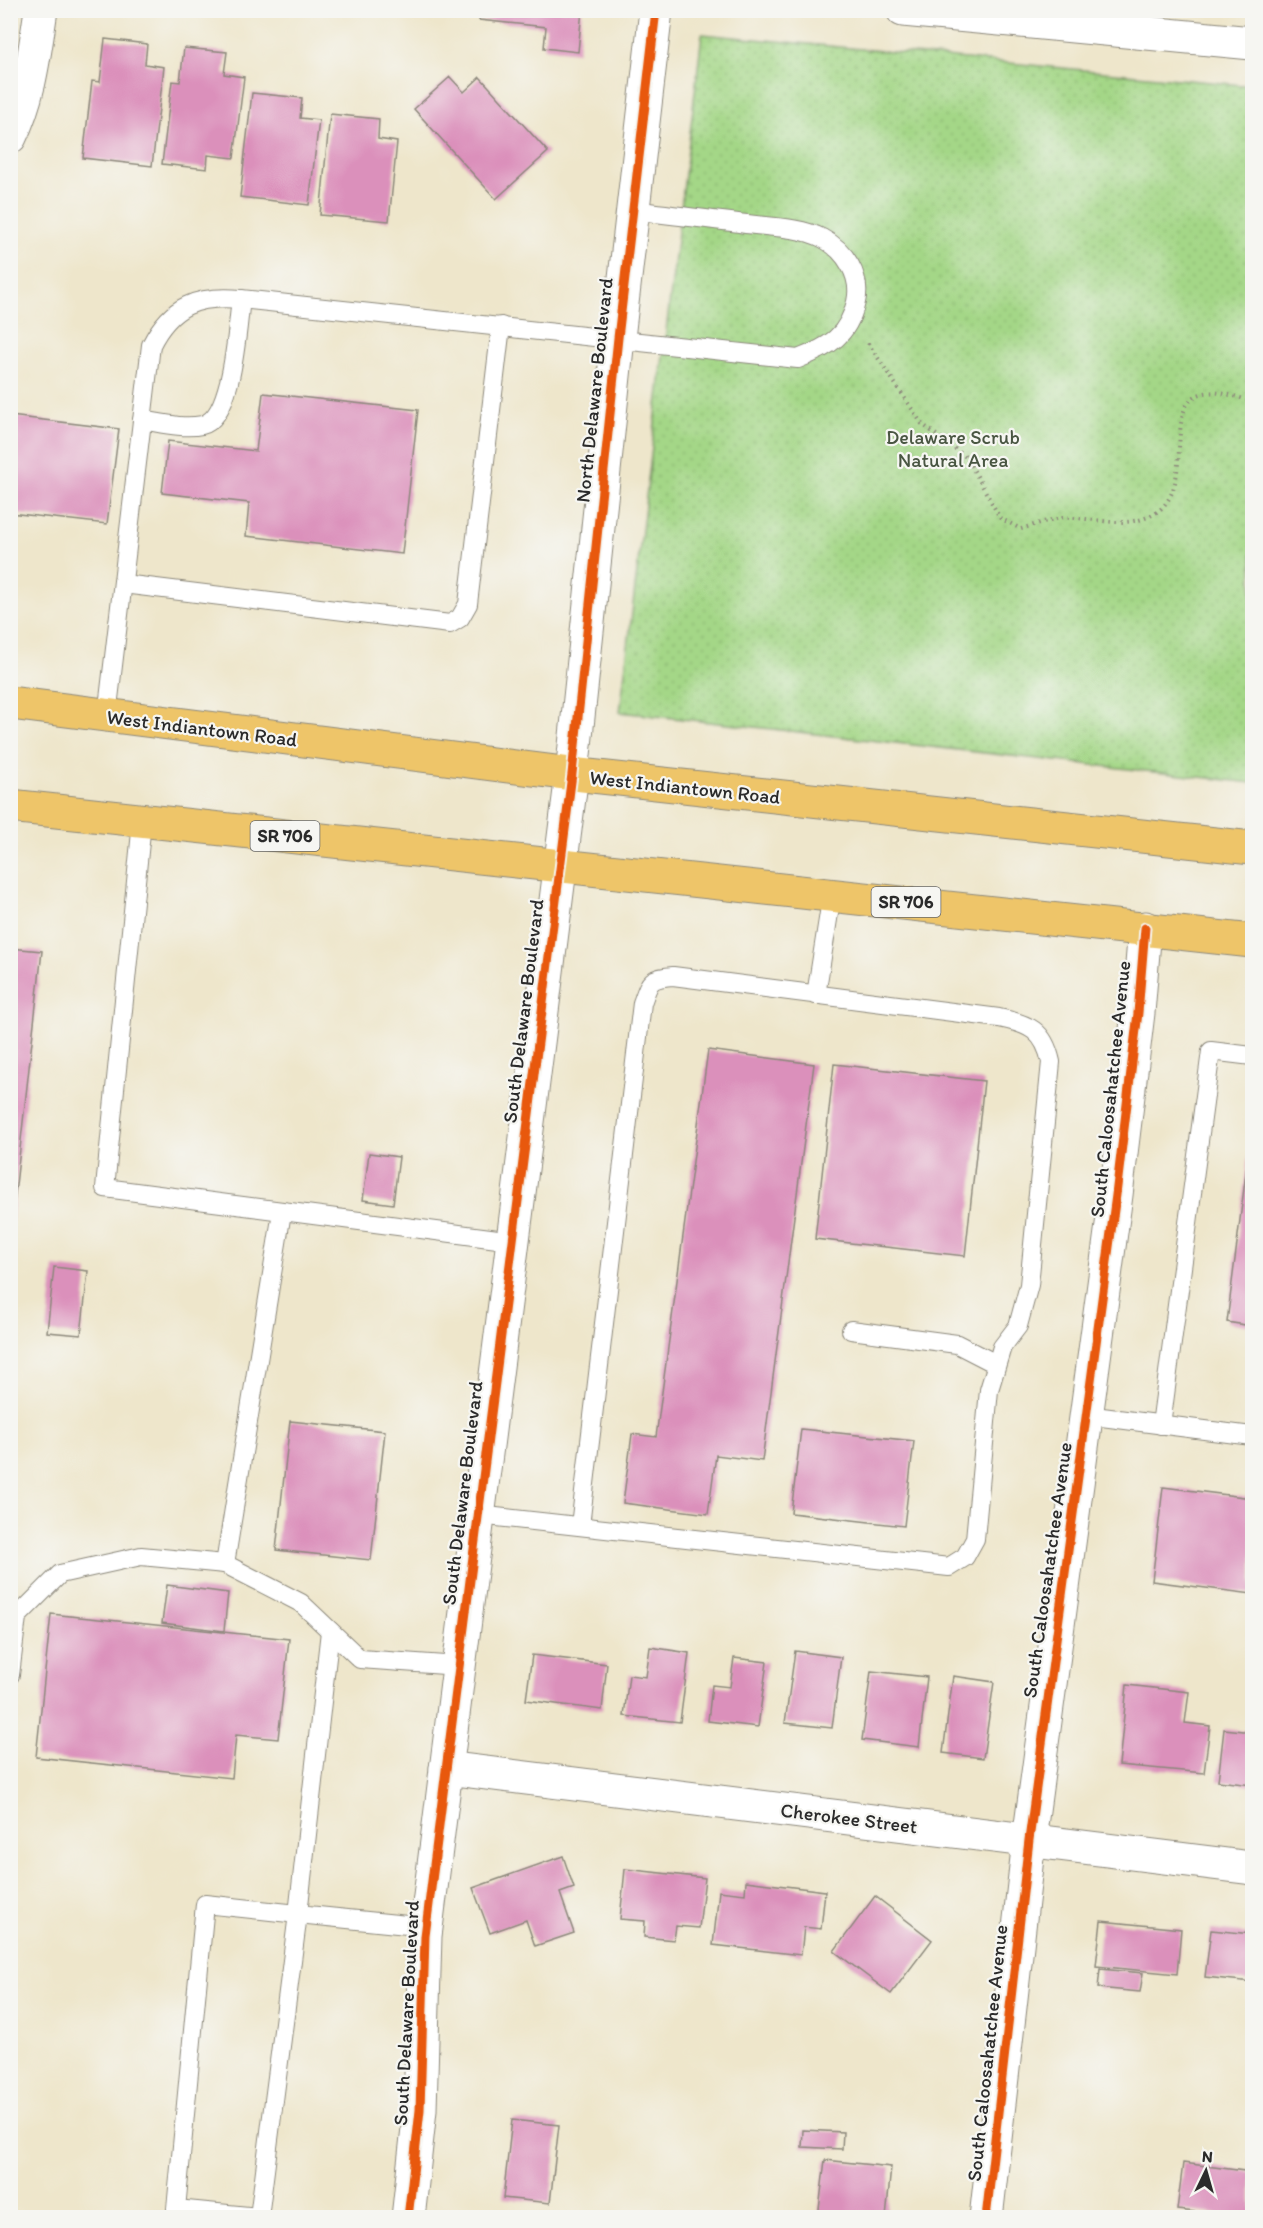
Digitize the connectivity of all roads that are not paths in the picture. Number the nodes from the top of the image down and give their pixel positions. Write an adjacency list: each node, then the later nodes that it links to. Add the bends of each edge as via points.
1 (41, 10): 5 (street, via 30,84)
2 (656, 10): 6 (street, North Delaware Boulevard)
3 (903, 10): 4 (street)
4 (1252, 43)
5 (10, 137)
6 (633, 210): 9 (street, North Delaware Boulevard); 9 (lane, via 795,230 821,238 841,250 853,271 858,292 852,319 839,337 820,351 798,359)
7 (241, 299): 8 (lane); 10 (lane, via 196,300 160,327 151,345); 10 (lane, via 226,398 218,415 204,425)
8 (501, 326): 9 (lane); 11 (lane, via 468,604 460,618 450,624)
9 (618, 338): 14 (street, North Delaware Boulevard)
10 (142, 420): 11 (lane)
11 (123, 584): 13 (lane)
12 (10, 704): 13 (main road, West Indiantown Road)
13 (107, 716): 14 (main road, West Indiantown Road)
14 (572, 774): 17 (main road, West Indiantown Road); 18 (street, South Delaware Boulevard)
15 (10, 806): 16 (main road, SR 706)
16 (142, 822): 18 (main road, SR 706); 24 (lane, via 105,1188)
17 (1252, 848)
18 (560, 864): 19 (main road, SR 706); 25 (street, South Delaware Boulevard)
19 (832, 894): 20 (main road, SR 706); 22 (lane)
20 (1145, 928): 21 (main road, SR 706); 28 (street, South Caloosahatchee Avenue, via 1116,1195)
21 (1252, 941)
22 (816, 995): 27 (lane, via 1016,1021 1041,1035 1048,1049 1051,1062 1029,1285 1018,1326 1002,1347); 32 (lane, via 673,976 649,983 642,1003)
23 (1252, 1056): 29 (lane, via 1211,1051)
24 (282, 1212): 25 (lane); 33 (lane)
25 (513, 1241): 31 (street, South Delaware Boulevard)
26 (851, 1330): 27 (lane, via 957,1344)
27 (996, 1364): 32 (lane, via 989,1390 975,1539 965,1557 950,1567)
28 (1086, 1415): 29 (lane); 38 (street, South Caloosahatchee Avenue)
29 (1161, 1425): 30 (lane)
30 (1252, 1436)
31 (478, 1515): 32 (lane); 35 (street, South Delaware Boulevard)
32 (580, 1526)
33 (225, 1564): 34 (lane, via 301,1604); 36 (lane, via 141,1556 60,1574 17,1617)
34 (330, 1631): 35 (lane, via 360,1659); 40 (lane)
35 (459, 1666): 37 (street, South Delaware Boulevard)
36 (10, 1675)
37 (446, 1768): 38 (street, Cherokee Street); 41 (street, South Delaware Boulevard)
38 (1029, 1840): 39 (street, Cherokee Street); 44 (street, South Caloosahatchee Avenue)
39 (1252, 1868)
40 (298, 1914): 41 (lane); 42 (lane, via 259,2217); 42 (lane, via 205,1904)
41 (427, 1927): 43 (street, South Delaware Boulevard, via 420,2110)
42 (175, 2213)
43 (408, 2217)
44 (986, 2217)

